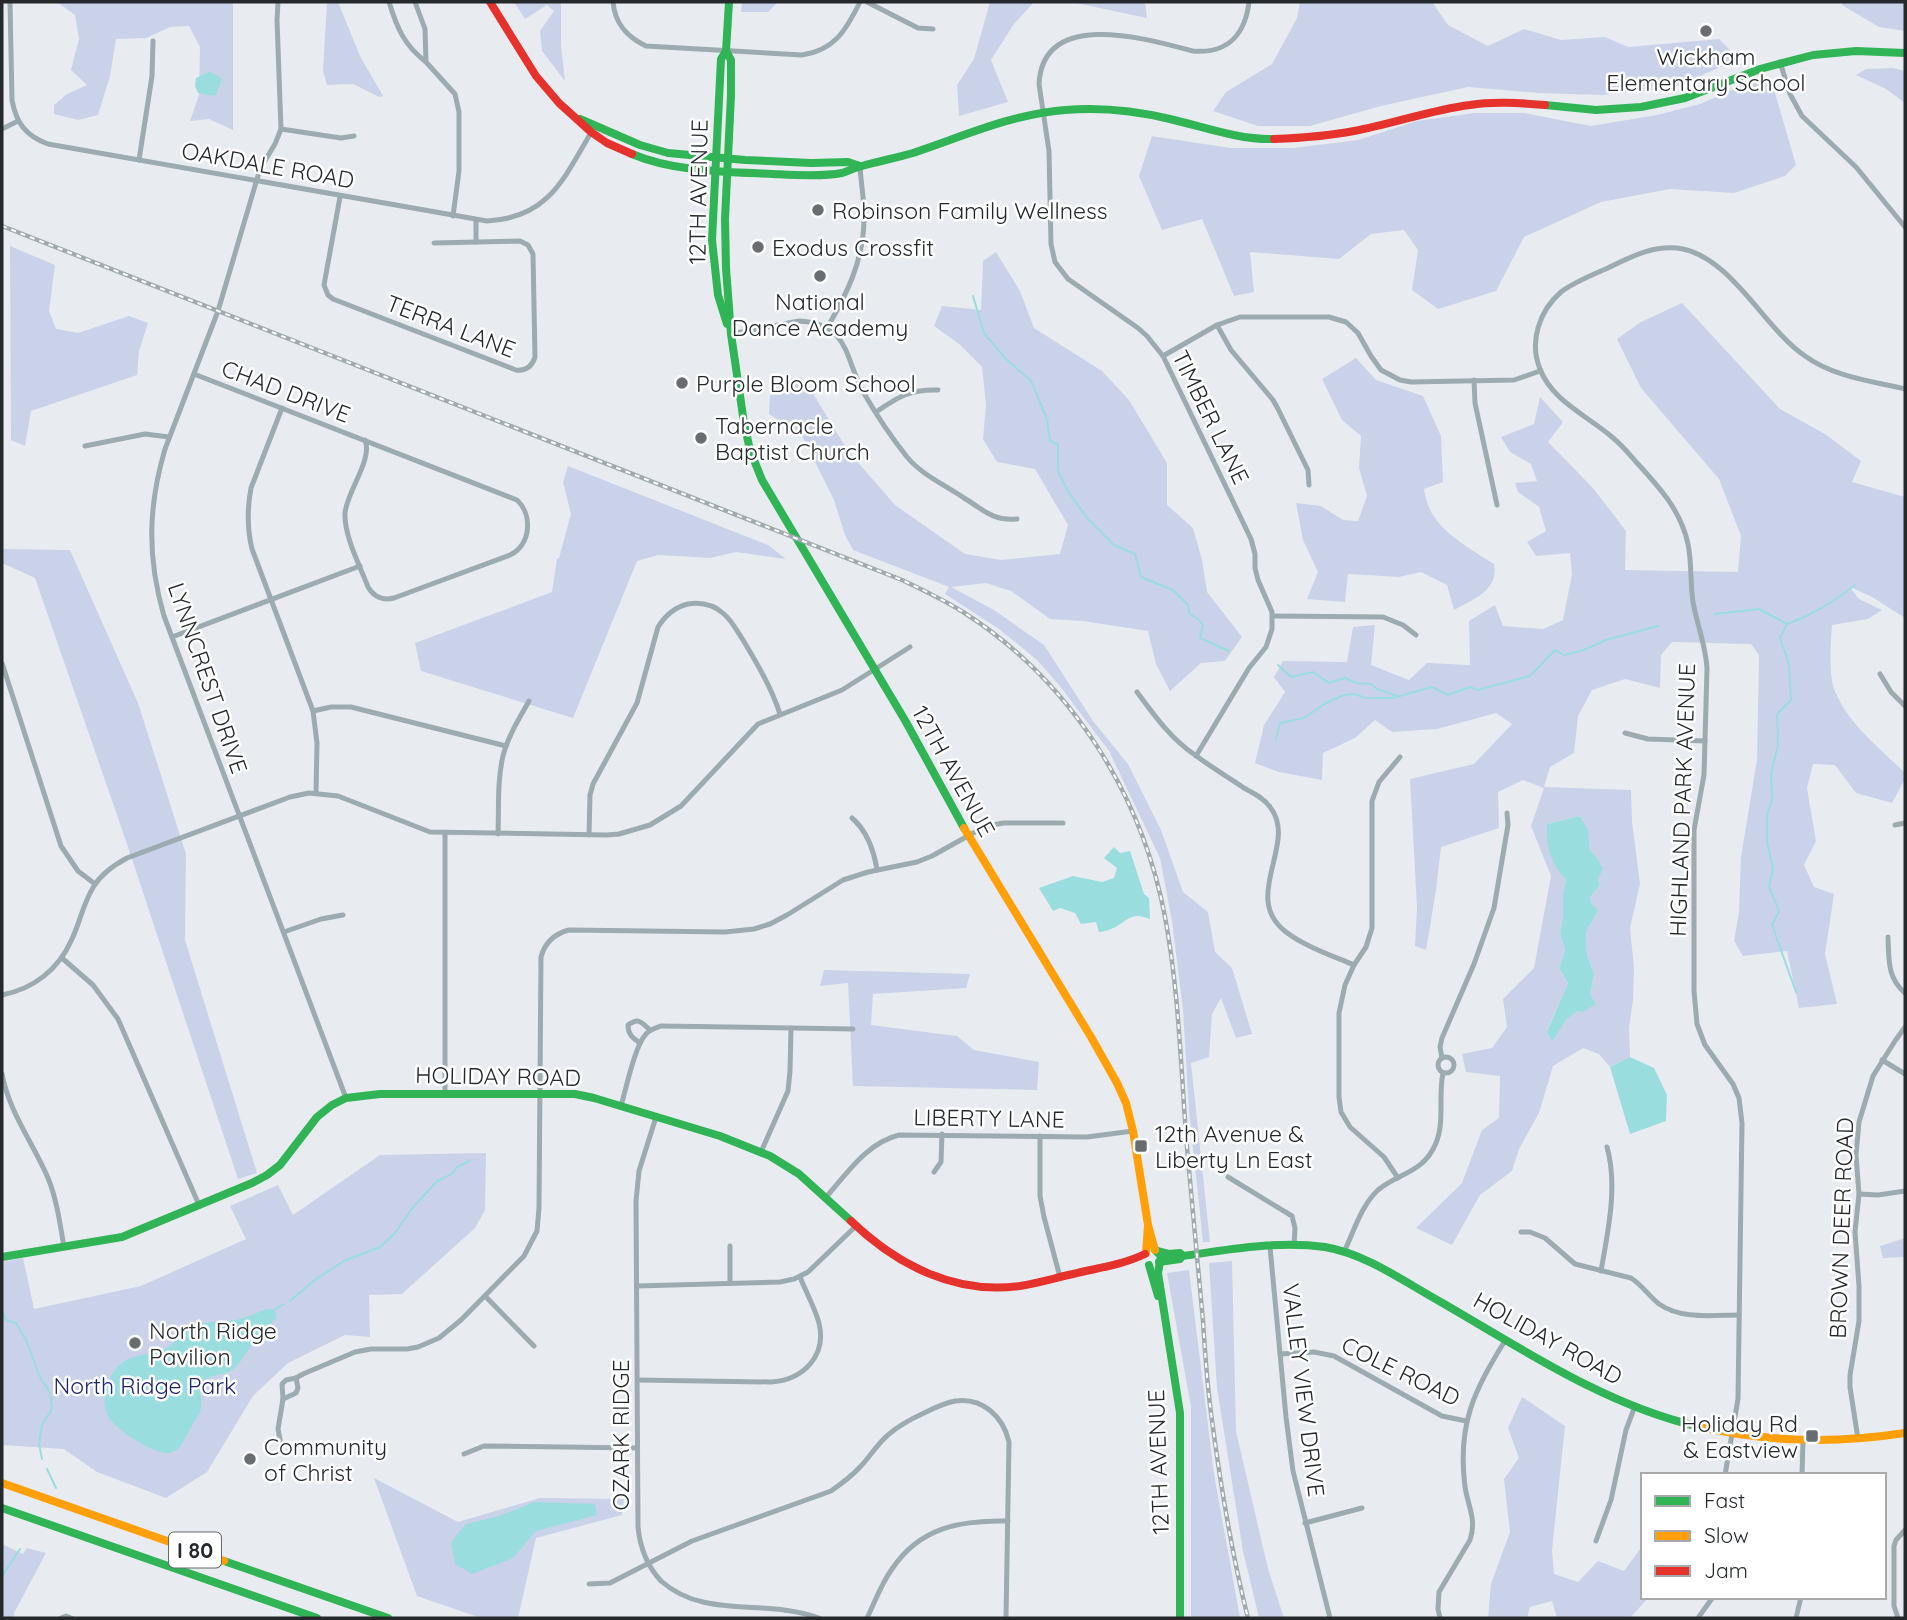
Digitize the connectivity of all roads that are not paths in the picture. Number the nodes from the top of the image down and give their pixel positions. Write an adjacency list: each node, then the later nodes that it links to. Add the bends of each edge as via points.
1 (10, 2): 18 (street, via 12,100)
2 (278, 2): 20 (street)
3 (389, 2): 15 (street, via 403,37)
4 (415, 2): 15 (street, via 425,29)
5 (490, 2): 21 (main road, via 536,76)
6 (613, 2): 13 (street, via 623,30 646,46)
7 (729, 2): 13 (main road, 12TH AVENUE)
8 (860, 2): 13 (street, via 842,34 820,51 802,55)
9 (867, 2): 11 (street, via 918,28)
10 (1249, 2): 17 (street, TIMBER LANE, via 1241,31 1210,51 1101,35 1064,41 1042,66)
11 (933, 29)
12 (153, 41): 25 (street)
13 (726, 51): 23 (main road, 12TH AVENUE, via 721,60); 24 (main road, 12TH AVENUE, via 731,60)
14 (1905, 53): 16 (main road, via 1834,52)
15 (426, 62): 31 (street, via 455,94 459,112)
16 (1780, 62): 17 (main road, via 1659,104 1596,110 1474,104 1305,138 1233,135 1126,111); 33 (street, via 1802,116 1856,167)
17 (1044, 112): 26 (main road); 39 (street, TIMBER LANE, via 1055,262 1068,279 1138,328)
18 (18, 121): 19 (street); 25 (street, OAKDALE ROAD, via 37,141)
19 (2, 129)
20 (281, 129): 22 (street); 29 (street, LYNNCREST DRIVE)
21 (593, 129): 23 (main road, via 654,149); 27 (main road, via 607,143 639,158); 32 (street, OAKDALE ROAD, via 564,177 541,204 513,218)
22 (354, 136)
23 (716, 158): 24 (main road); 27 (main road, 12TH AVENUE)
24 (728, 159): 26 (main road); 28 (main road, 12TH AVENUE)
25 (139, 160): 29 (street, OAKDALE ROAD)
26 (860, 166): 28 (main road, via 820,175); 37 (street, via 864,219 860,255 851,284)
27 (715, 171): 28 (main road); 38 (main road, 12TH AVENUE, via 714,265)
28 (727, 172): 38 (main road, 12TH AVENUE, via 725,245)
29 (257, 181): 30 (street, OAKDALE ROAD); 41 (street, LYNNCREST DRIVE)
30 (340, 197): 31 (street, OAKDALE ROAD); 34 (street, TERRA LANE, via 324,285 328,295 516,370 526,369 535,357 532,250 520,241)
31 (453, 216): 32 (street, OAKDALE ROAD)
32 (476, 221): 34 (street)
33 (1905, 228)
34 (476, 242): 35 (street, TERRA LANE)
35 (434, 243)
36 (1217, 325): 39 (street); 42 (street, via 1240,317 1329,317 1352,327 1374,362 1400,380); 50 (street, via 1231,350 1273,400 1308,470)
37 (827, 328): 38 (street, via 799,321); 46 (street, via 841,341)
38 (731, 334): 60 (main road, 12TH AVENUE, via 755,465)
39 (1163, 356): 55 (street, TIMBER LANE, via 1251,538 1258,580)
40 (1540, 371): 42 (street, via 1514,380); 43 (street, via 1538,328 1553,300 1569,287 1635,254 1667,247 1713,262 1785,339 1814,362 1844,375); 69 (street, HIGHLAND PARK AVENUE, via 1559,397 1619,444 1663,492 1679,517 1706,654)
41 (194, 373): 45 (street, CHAD DRIVE); 47 (street, LYNNCREST DRIVE)
42 (1474, 380): 51 (street)
43 (1905, 389)
44 (938, 390): 46 (street, via 906,393)
45 (282, 408): 48 (street, CHAD DRIVE); 54 (street, via 251,488 247,512 252,549)
46 (876, 412): 52 (street, via 905,455 922,471 996,518)
47 (169, 437): 49 (street, via 145,434); 57 (street, LYNNCREST DRIVE, via 155,486 151,531 154,575)
48 (365, 440): 53 (street, via 368,450 345,514); 53 (street, CHAD DRIVE, via 517,500 525,511 527,535 516,552 394,598 374,594)
49 (85, 446)
50 (1309, 485)
51 (1497, 505)
52 (1017, 519)
53 (360, 566): 54 (street)
54 (271, 599): 57 (street); 66 (street)
55 (1273, 616): 56 (street, via 1384,617); 71 (street, via 1266,647)
56 (1416, 635)
57 (172, 637): 75 (street, LYNNCREST DRIVE)
58 (910, 647): 60 (street)
59 (2, 663): 62 (street)
60 (875, 670): 67 (street, via 842,690); 83 (main road, 12TH AVENUE)
61 (1880, 674): 65 (street)
62 (4, 677): 85 (street, via 61,846 78,871)
63 (1136, 692): 71 (street, via 1179,744)
64 (529, 701): 70 (street)
65 (1905, 706)
66 (313, 711): 70 (street, via 351,707); 73 (street)
67 (780, 714): 82 (street, via 758,724 681,806 659,820 619,834); 82 (street, via 769,684 727,617 704,604 676,608 659,627 637,703 593,784)
68 (1625, 733): 69 (street, via 1648,739)
69 (1705, 741): 142 (street, HIGHLAND PARK AVENUE, via 1694,830 1694,991 1697,1024 1705,1045 1739,1098)
70 (506, 746): 81 (street, via 499,778)
71 (1196, 756): 90 (street, via 1267,802 1276,816 1279,833 1268,898 1278,925 1293,937)
72 (1400, 757): 90 (street, via 1379,782 1372,801 1371,928)
73 (316, 793): 75 (street, via 290,797); 80 (street, via 338,796 414,827)
74 (1507, 813): 98 (street, via 1494,908 1440,1046)
75 (240, 816): 85 (street, via 127,858); 87 (street, LYNNCREST DRIVE)
76 (852, 818): 84 (street, via 872,847)
77 (1063, 823): 83 (street, via 993,824)
78 (1905, 823): 79 (street)
79 (1895, 825)
80 (445, 833): 81 (street); 103 (street)
81 (498, 834): 82 (street)
82 (589, 835)
83 (968, 836): 84 (street, via 917,862); 108 (main road, 12TH AVENUE, via 1111,1070)
84 (877, 870): 104 (street, via 843,880 787,915 754,929 725,933 569,930 554,936 541,957)
85 (95, 884): 89 (street)
86 (343, 915): 87 (street)
87 (284, 932): 105 (street, LYNNCREST DRIVE)
88 (1888, 937): 91 (street, via 1891,976)
89 (62, 958): 92 (street, via 37,982); 119 (street, via 93,985 118,1019)
90 (1354, 965): 115 (street, via 1339,1013 1339,1104 1350,1128 1384,1157)
91 (1905, 993)
92 (2, 995)
93 (1905, 1027): 99 (street, BROWN DEER ROAD)
94 (791, 1028): 95 (street); 96 (street, via 661,1026); 112 (street, via 788,1091)
95 (853, 1029)
96 (650, 1030): 97 (street); 97 (street, via 640,1021 628,1026 631,1037)
97 (640, 1043): 106 (street)
98 (1442, 1058): 100 (street, via 1438,1066); 100 (street, via 1454,1063 1452,1071)
99 (1882, 1060): 102 (street); 117 (street, BROWN DEER ROAD, via 1859,1122)
100 (1443, 1073): 115 (street, via 1436,1143 1424,1162)
101 (2, 1074): 125 (street, via 13,1109 53,1191)
102 (1905, 1074)
103 (445, 1094): 104 (main road, HOLIDAY ROAD); 105 (main road, HOLIDAY ROAD)
104 (540, 1094): 106 (main road, HOLIDAY ROAD, via 584,1095); 140 (street, via 537,1231 524,1256)
105 (346, 1098): 119 (main road, HOLIDAY ROAD, via 317,1117 267,1175)
106 (621, 1106): 107 (main road, HOLIDAY ROAD)
107 (656, 1117): 112 (main road, HOLIDAY ROAD); 139 (street, OZARK RIDGE, via 639,1171)
108 (1133, 1131): 110 (street, LIBERTY LANE, via 1099,1137); 120 (main road, 12TH AVENUE)
109 (942, 1134): 110 (street, LIBERTY LANE); 113 (street, via 941,1162); 118 (street, LIBERTY LANE, via 886,1139 866,1153)
110 (1040, 1136): 137 (street, via 1040,1196)
111 (1607, 1147): 135 (street, via 1611,1203)
112 (761, 1152): 118 (main road, HOLIDAY ROAD)
113 (934, 1172)
114 (1228, 1177): 123 (street, via 1292,1216)
115 (1398, 1178): 128 (street, via 1365,1206)
116 (1905, 1191): 117 (street)
117 (1859, 1194): 153 (street, BROWN DEER ROAD, via 1854,1232 1859,1321 1850,1375)
118 (827, 1196): 121 (main road, HOLIDAY ROAD)
119 (199, 1205): 125 (main road, HOLIDAY ROAD, via 122,1237)
120 (1148, 1225): 127 (main road, 12TH AVENUE); 129 (main road, 12TH AVENUE)
121 (857, 1226): 136 (street); 137 (main road, HOLIDAY ROAD, via 898,1259 954,1283 1012,1287)
122 (1521, 1232): 135 (street, via 1545,1238 1575,1264)
123 (1294, 1245): 126 (main road, HOLIDAY ROAD); 128 (main road, HOLIDAY ROAD)
124 (730, 1246): 138 (street)
125 (64, 1247): 131 (main road, HOLIDAY ROAD)
126 (1270, 1247): 130 (main road, HOLIDAY ROAD); 145 (street, VALLEY VIEW DRIVE)
127 (1156, 1250): 129 (main road); 130 (main road, HOLIDAY ROAD); 132 (main road, via 1161,1256)
128 (1344, 1252): 143 (main road, HOLIDAY ROAD, via 1386,1270)
129 (1145, 1254): 133 (main road); 134 (main road, HOLIDAY ROAD)
130 (1182, 1256): 132 (main road, HOLIDAY ROAD)
131 (2, 1257)
132 (1159, 1263): 133 (main road); 141 (main road, 12TH AVENUE)
133 (1148, 1265): 134 (main road, HOLIDAY ROAD); 141 (main road, 12TH AVENUE)
134 (1113, 1266): 137 (main road, HOLIDAY ROAD)
135 (1601, 1271): 142 (street, via 1631,1278 1662,1306 1680,1313)
136 (800, 1277): 138 (street); 147 (street, via 821,1333 817,1354 801,1373 771,1382)
137 (1060, 1277)
138 (730, 1283): 139 (street)
139 (637, 1286): 147 (street, OZARK RIDGE)
140 (485, 1296): 144 (street); 146 (street, via 432,1342 407,1349 355,1352)
141 (1162, 1306): 178 (main road, 12TH AVENUE, via 1181,1413)
142 (1740, 1315): 151 (street, HIGHLAND PARK AVENUE, via 1738,1399)
143 (1506, 1339): 149 (main road, HOLIDAY ROAD); 150 (street, via 1479,1386)
144 (534, 1346)
145 (1280, 1354): 150 (street, COLE ROAD, via 1334,1356 1442,1416); 164 (street, VALLEY VIEW DRIVE, via 1293,1471)
146 (296, 1378): 148 (street, via 296,1393); 148 (street, via 282,1384)
147 (638, 1380): 156 (street, OZARK RIDGE)
148 (283, 1399): 155 (street, via 278,1429)
149 (1635, 1406): 151 (main road, HOLIDAY ROAD); 166 (street)
150 (1466, 1421): 180 (street, via 1462,1453 1473,1533 1439,1592)
151 (1732, 1433): 154 (main road, HOLIDAY ROAD); 158 (street, HIGHLAND PARK AVENUE)
152 (1905, 1433): 153 (main road, HOLIDAY ROAD)
153 (1858, 1440): 154 (main road, HOLIDAY ROAD)
154 (1803, 1441): 159 (street)
155 (281, 1445)
156 (637, 1448): 157 (street, via 484,1446); 167 (street, OZARK RIDGE, via 639,1540)
157 (464, 1454)
158 (1726, 1473)
159 (1802, 1473)
160 (2, 1483): 174 (main road, I 80)
161 (2, 1508): 173 (main road, I 80)
162 (1363, 1508): 164 (street)
163 (1008, 1521): 167 (street, via 1007,1433 991,1411 974,1402 957,1401 897,1427 831,1491 692,1541); 176 (street, via 958,1523 917,1543 891,1571); 177 (street)
164 (1305, 1523): 179 (street, VALLEY VIEW DRIVE)
165 (1905, 1530): 183 (street, via 1894,1546)
166 (1596, 1541)
167 (648, 1563): 168 (street, via 610,1583); 175 (street, OZARK RIDGE, via 665,1586 696,1605)
168 (589, 1584)
169 (1712, 1599): 181 (street)
170 (1801, 1599): 182 (street)
171 (61, 1618): 172 (street)
172 (71, 1618)
173 (317, 1618)
174 (388, 1618)
175 (819, 1618)
176 (867, 1618)
177 (1006, 1618)
178 (1180, 1618)
179 (1330, 1618)
180 (1440, 1618)
181 (1698, 1618)
182 (1796, 1618)
183 (1898, 1618)

